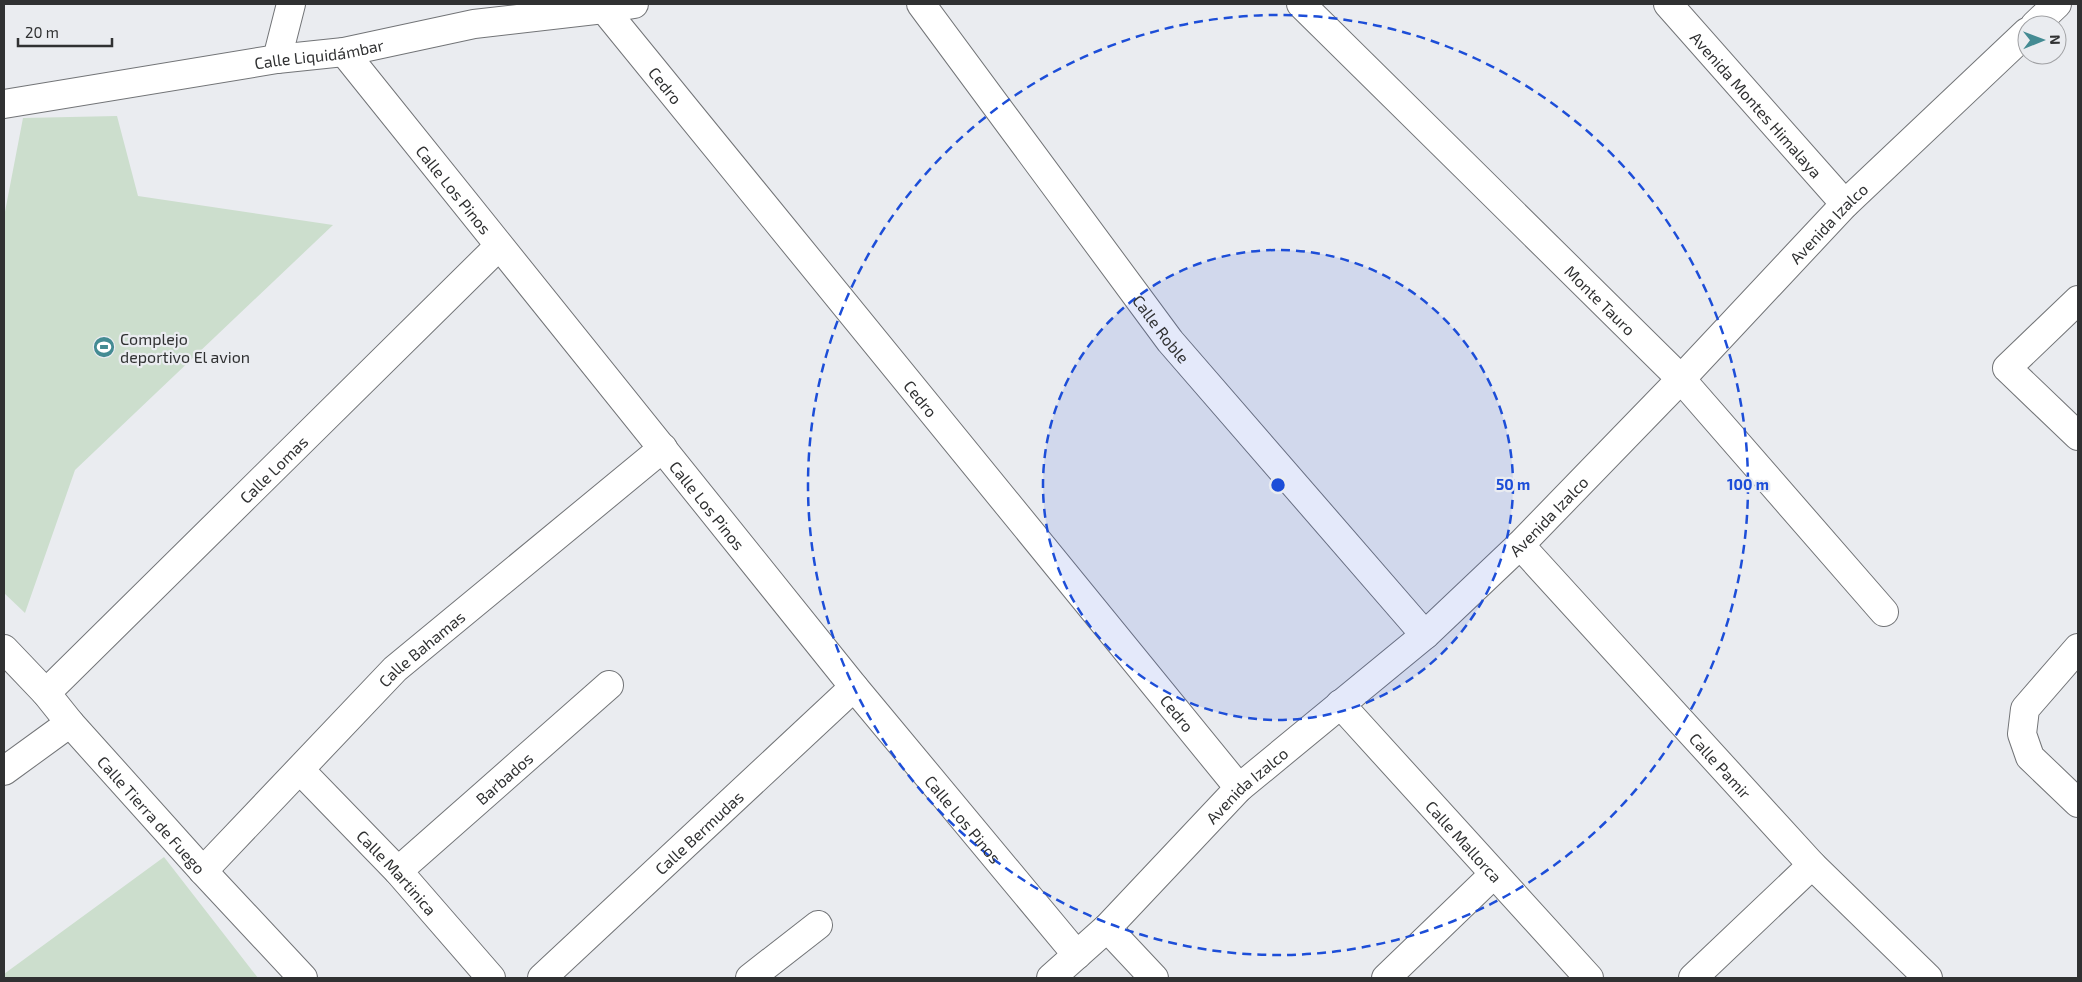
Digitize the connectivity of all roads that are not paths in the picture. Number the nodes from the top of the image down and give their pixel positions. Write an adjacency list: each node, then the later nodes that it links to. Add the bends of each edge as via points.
1 (291, 4): 11 (street)
2 (634, 4): 7 (street, Calle Liquidámbar)
3 (921, 4): 21 (street, Calle Roble, via 1170,341)
4 (1301, 4): 16 (street, Monte Tauro)
5 (1668, 4): 13 (street, Avenida Montes Himalaya)
6 (2058, 4): 8 (street)
7 (604, 9): 10 (street, Calle Liquidámbar, via 474,24); 31 (street, Cedro)
8 (2046, 15)
9 (2017, 41): 13 (street, Avenida Izalco)
10 (344, 52): 11 (street, Calle Liquidámbar); 14 (street, Calle Los Pinos)
11 (277, 59): 12 (street, Calle Liquidámbar)
12 (4, 104)
13 (1845, 204): 16 (street, Avenida Izalco)
14 (499, 246): 18 (street, Calle Los Pinos); 26 (street, Calle Lomas)
15 (2078, 300): 17 (street, via 2007,368)
16 (1681, 379): 19 (street, Avenida Izalco); 20 (street, Monte Tauro)
17 (2078, 436)
18 (663, 448): 25 (street, Calle Los Pinos); 29 (street, Calle Bahamas, via 395,669)
19 (1520, 545): 21 (street, Avenida Izalco); 33 (street, Calle Pamir)
20 (1884, 612)
21 (1425, 635): 27 (street, Avenida Izalco)
22 (2078, 648): 32 (street, via 2025,709 2022,734 2030,757)
23 (4, 649): 26 (street, Calle Tierra de Fuego)
24 (609, 685): 35 (street, Barbados)
25 (854, 687): 39 (street, Calle Los Pinos); 42 (street, Calle Bermudas)
26 (46, 693): 28 (street, Calle Tierra de Fuego)
27 (1340, 704): 31 (street, Avenida Izalco); 36 (street, Calle Mallorca)
28 (70, 723): 30 (street); 34 (street, Calle Tierra de Fuego)
29 (300, 770): 34 (street, Calle Bahamas); 35 (street, Calle Martinica)
30 (4, 771)
31 (1239, 788): 38 (street, Avenida Izalco)
32 (2078, 803)
33 (1812, 865): 48 (street); 49 (street, Calle Pamir)
34 (203, 871): 40 (street, Calle Tierra de Fuego)
35 (398, 871): 41 (street, Calle Martinica)
36 (1494, 874): 46 (street); 47 (street, Calle Mallorca)
37 (818, 925): 43 (street)
38 (1107, 928): 39 (street, Avenida Izalco); 45 (street)
39 (1078, 955): 44 (street, Avenida Izalco)
40 (303, 978)
41 (491, 978)
42 (542, 978)
43 (750, 978)
44 (1051, 978)
45 (1154, 978)
46 (1386, 978)
47 (1589, 978)
48 (1693, 978)
49 (1928, 978)

